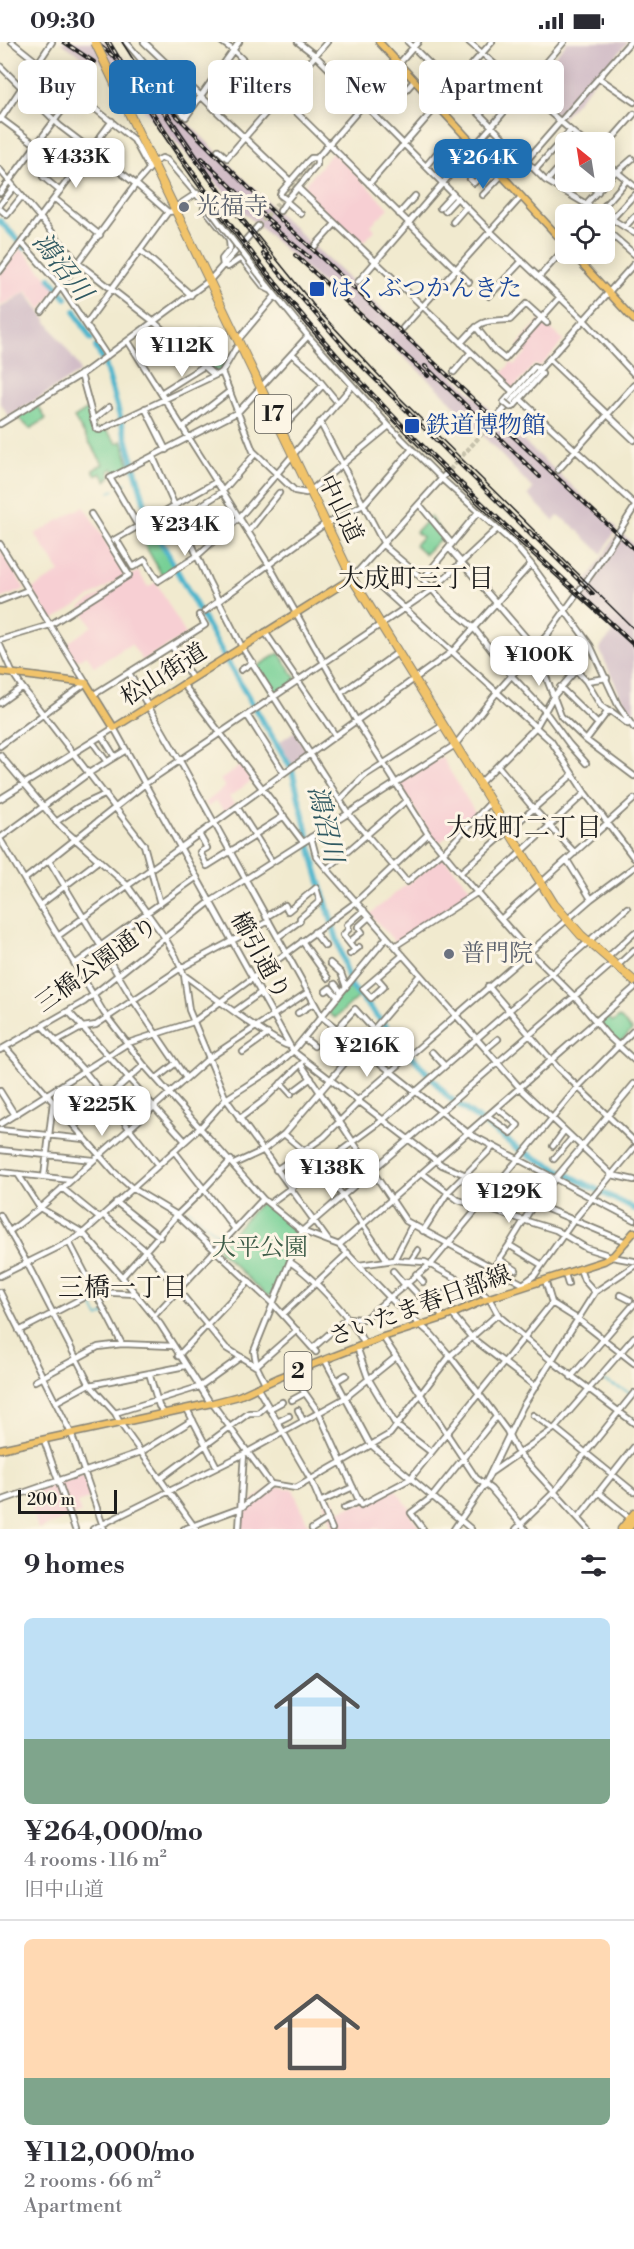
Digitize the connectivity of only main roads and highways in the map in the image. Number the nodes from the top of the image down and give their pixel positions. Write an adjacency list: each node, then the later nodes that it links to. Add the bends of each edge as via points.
1 (95, 42): 6 (highway, 中山道 / 17, bridge, via 172,210 210,280)
2 (379, 42): 3 (main road)
3 (555, 234)
4 (582, 264): 5 (main road)
5 (634, 320)
6 (352, 578): 7 (main road, 松山街道, via 114,728 86,683); 8 (highway, 中山道 / 17, via 566,920)
7 (0, 672)
8 (634, 981)
9 (634, 1232): 10 (main road, さいたま春日部線 / 2, via 611,1258 523,1285 239,1395)
10 (0, 1449)
11 (633, 1518): 12 (main road); 13 (main road)
12 (621, 1529)
13 (628, 1529)

